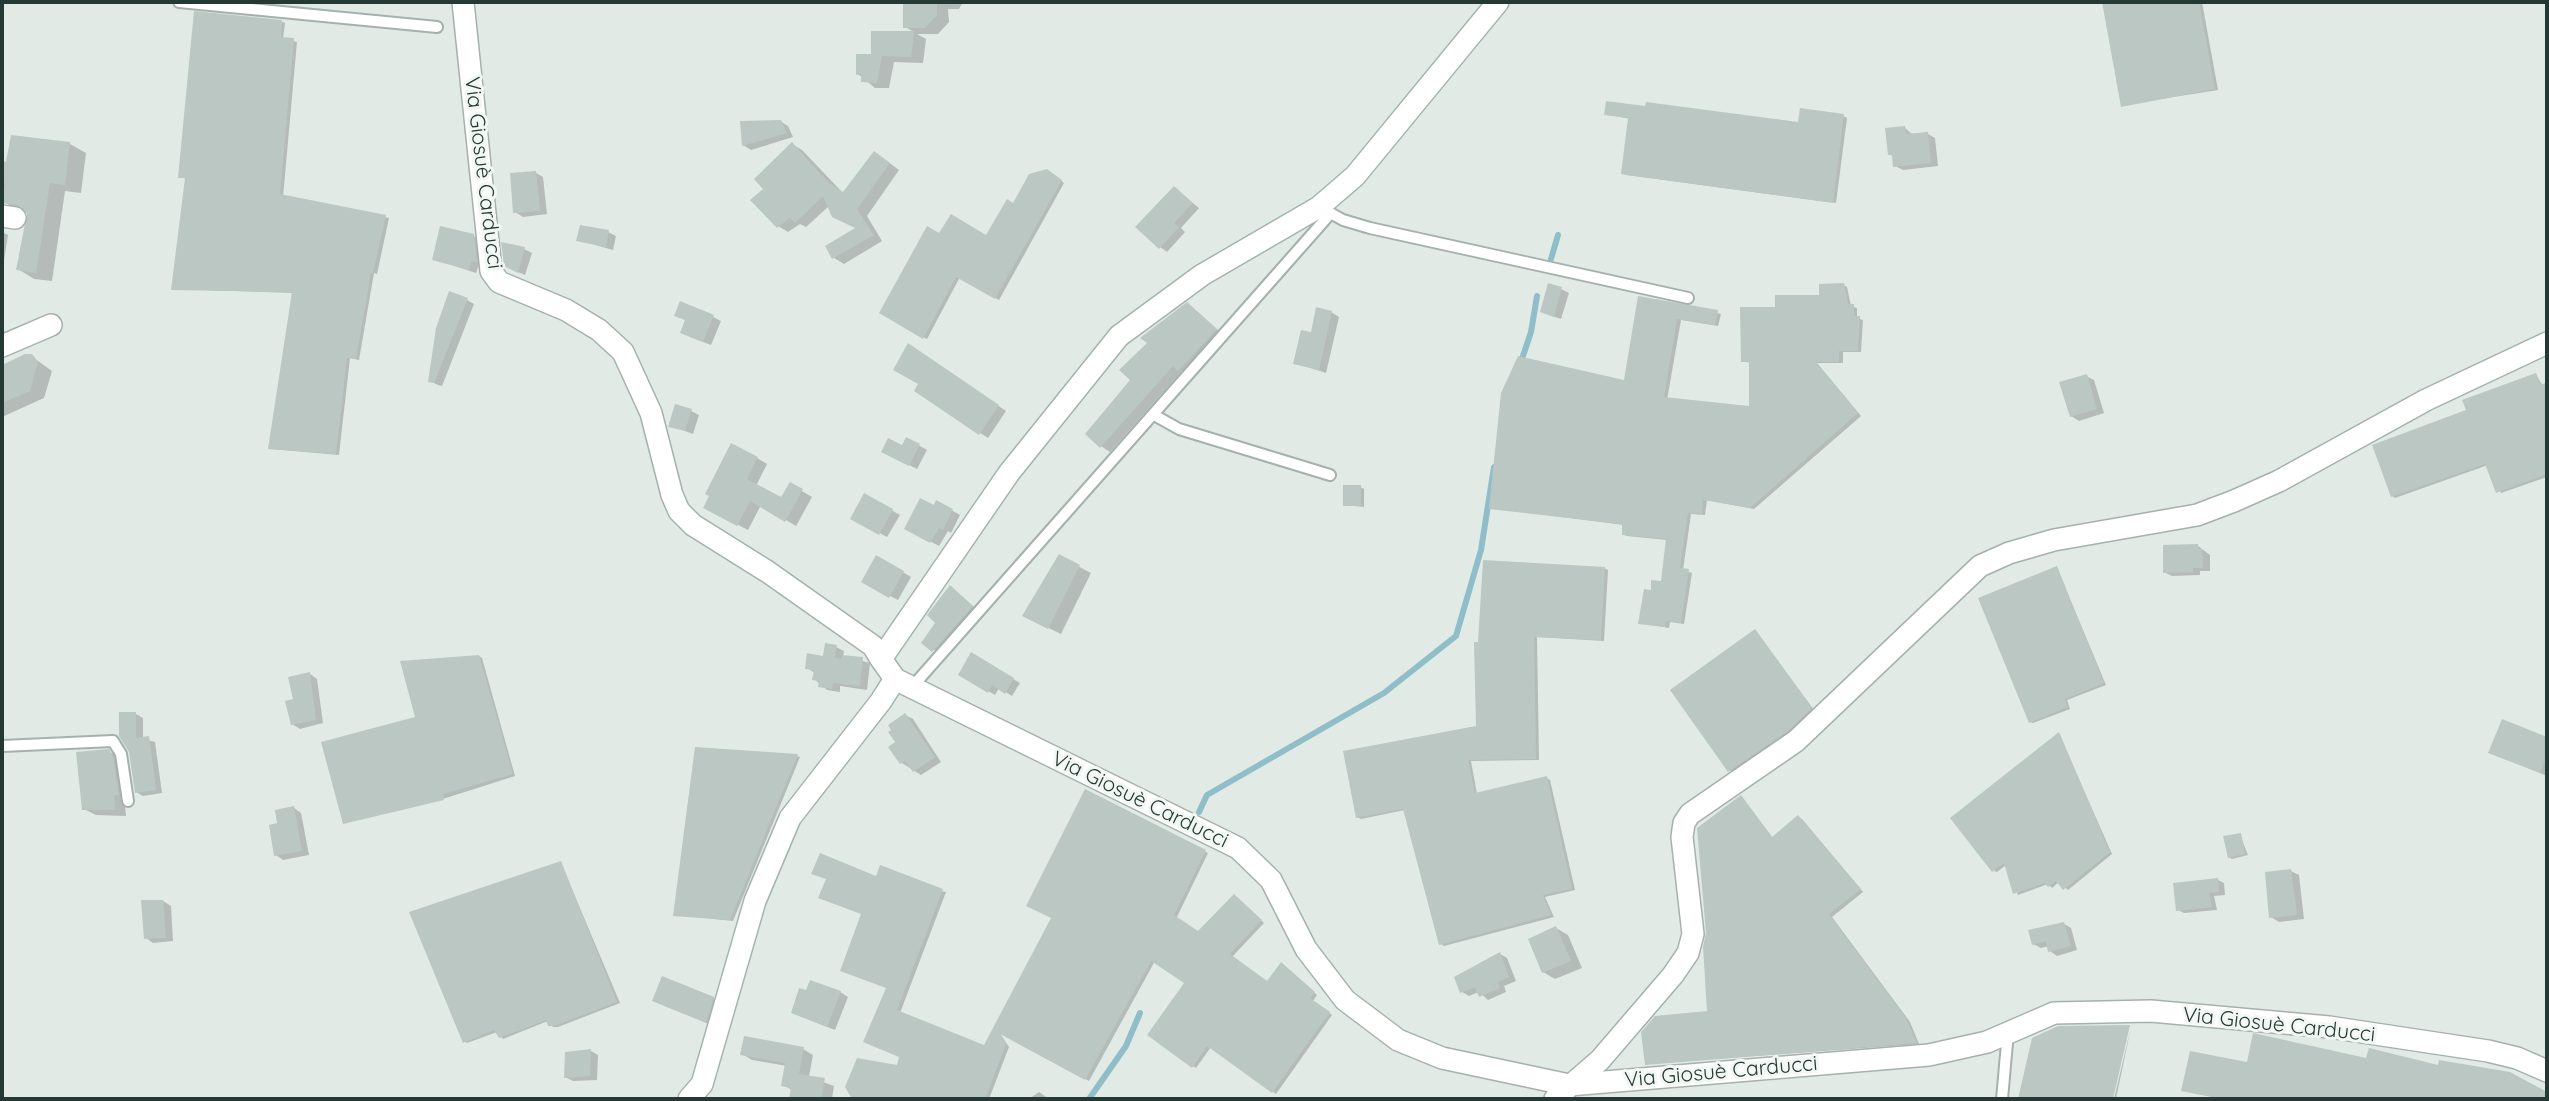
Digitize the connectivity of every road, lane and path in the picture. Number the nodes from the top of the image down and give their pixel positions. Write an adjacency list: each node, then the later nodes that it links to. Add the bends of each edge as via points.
1 (178, 2): 4 (lane)
2 (463, 2): 12 (street, Via Giosuè Carducci, via 491,271 499,282 566,310 622,352 651,413 672,495 693,525 873,646)
3 (1498, 2): 5 (street)
4 (437, 27)
5 (1325, 211): 6 (lane, via 1370,228); 10 (lane); 12 (street, via 1202,275 1119,336 1009,473)
6 (1688, 298)
7 (51, 325): 9 (street)
8 (2547, 343): 18 (street, via 2426,400 2234,501 2197,515 2054,540 1980,566 1796,741 1690,814 1682,837 1693,934 1688,953 1600,1060)
9 (2, 346)
10 (1154, 415): 11 (lane, via 1178,429); 13 (lane)
11 (1331, 475)
12 (881, 659): 13 (street, Via Giosuè Carducci)
13 (903, 683): 18 (street, Via Giosuè Carducci, via 1238,848 1271,880 1306,949 1345,1000 1398,1040 1442,1058); 19 (street, via 881,701 790,818 755,901 702,1084)
14 (2, 746): 15 (lane, via 113,741 121,754)
15 (128, 801)
16 (2008, 1032): 17 (street, Via Giosuè Carducci, via 2054,1013 2151,1012 2329,1027 2475,1049 2517,1058); 18 (street, Via Giosuè Carducci, via 1987,1042 1929,1055); 20 (lane)
17 (2547, 1071)
18 (1562, 1092)
19 (689, 1099)
20 (2002, 1099)

